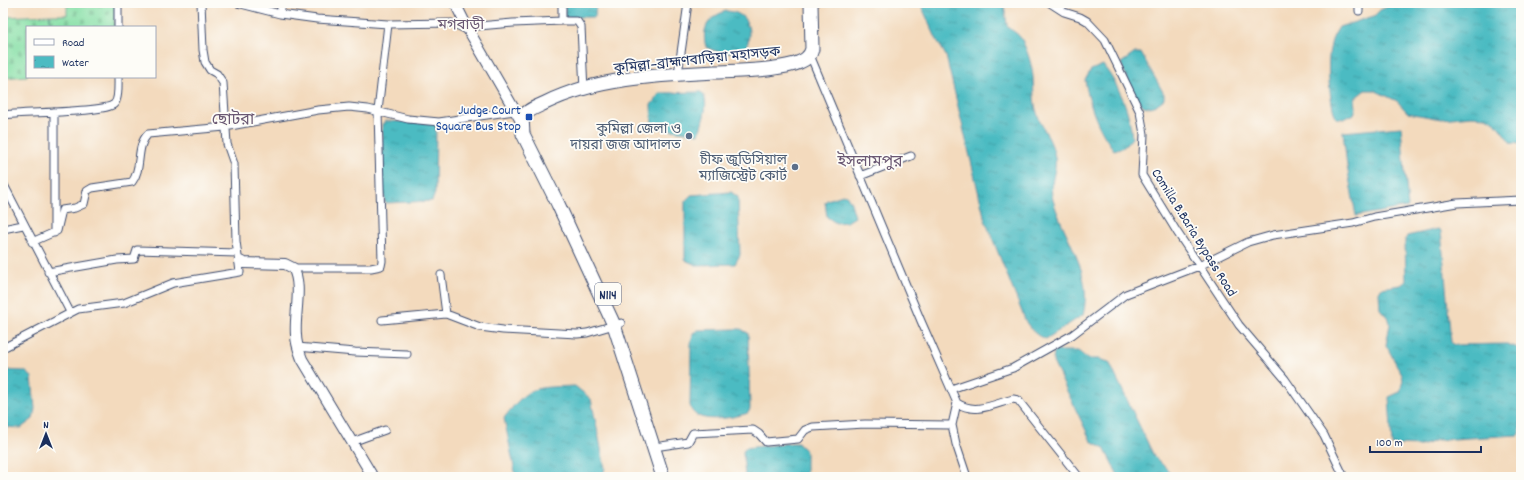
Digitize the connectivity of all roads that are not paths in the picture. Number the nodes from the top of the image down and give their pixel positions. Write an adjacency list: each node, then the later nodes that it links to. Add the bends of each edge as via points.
1 (118, 3): 14 (street)
2 (202, 3): 24 (street, via 204,57 207,67 217,74 223,83)
3 (237, 3): 10 (street)
4 (282, 3): 10 (street)
5 (562, 3): 11 (street)
6 (688, 3): 17 (street)
7 (811, 3): 16 (highway, via 813,40)
8 (1050, 3): 35 (street, Comilla B.Baria Bypass Road, via 1087,21 1105,40 1140,112 1144,134 1142,175)
9 (457, 7): 12 (street); 15 (street)
10 (280, 14): 13 (street)
11 (562, 21): 15 (street, via 513,23); 19 (street, via 577,22 581,27)
12 (452, 23): 13 (street); 15 (street)
13 (388, 24): 20 (street)
14 (118, 26)
15 (468, 29): 23 (street)
16 (810, 55): 17 (highway, কুমিল্লা–ব্রাহ্মণবাড়িয়া মহাসড়ক, via 804,61 784,66); 26 (street)
17 (678, 74): 19 (highway, কুমিল্লা–ব্রাহ্মণবাড়িয়া মহাসড়ক)
18 (118, 78): 21 (street, via 114,105)
19 (584, 90): 23 (highway, কুমিল্লা–ব্রাহ্মণবাড়িয়া মহাসড়ক, via 549,101 523,116)
20 (378, 111): 23 (street, via 408,119 439,122); 24 (street, via 360,107 318,110); 36 (street, via 381,266)
21 (54, 112): 22 (street); 31 (street)
22 (3, 115)
23 (518, 116): 43 (highway, N114, via 531,131 547,173)
24 (225, 127): 31 (street, via 148,134 143,138 136,176 132,182 87,190 84,204 62,210 59,226); 33 (street, via 227,148 234,164)
25 (910, 156): 26 (street)
26 (860, 176): 47 (street)
27 (3, 183): 29 (street)
28 (1521, 200): 35 (street, via 1457,202 1353,223 1273,235 1248,242)
29 (23, 225): 30 (street); 32 (street)
30 (3, 229)
31 (54, 233): 32 (street)
32 (32, 242): 37 (street)
33 (238, 257): 34 (street); 37 (street, via 137,250 134,259); 38 (street)
34 (258, 263): 36 (street, via 285,264); 38 (street)
35 (1199, 266): 47 (street, via 1126,294 1072,335 1013,368); 58 (street, Comilla B.Baria Bypass Road, via 1239,325 1309,412 1324,435)
36 (293, 268): 44 (street, via 297,279)
37 (48, 272): 40 (street)
38 (240, 272): 40 (street, via 173,283 124,303)
39 (441, 275): 41 (street)
40 (70, 312): 45 (street)
41 (446, 314): 42 (street); 43 (street, via 469,324 503,330 576,334)
42 (382, 320)
43 (617, 324): 52 (highway, N114); 54 (highway, N114)
44 (297, 347): 46 (street); 51 (street)
45 (3, 348)
46 (407, 354)
47 (951, 389): 48 (street)
48 (957, 403): 49 (street); 57 (street, via 963,407 978,408 1018,400)
49 (952, 425): 52 (street, via 865,424 813,427 805,430 798,439 766,442 753,430 707,432 693,434 688,442); 56 (street)
50 (384, 430): 51 (street)
51 (352, 442): 53 (street)
52 (661, 446): 55 (highway, N114)
53 (373, 477)
54 (663, 477)
55 (670, 477)
56 (967, 477)
57 (1078, 477)
58 (1344, 477)

